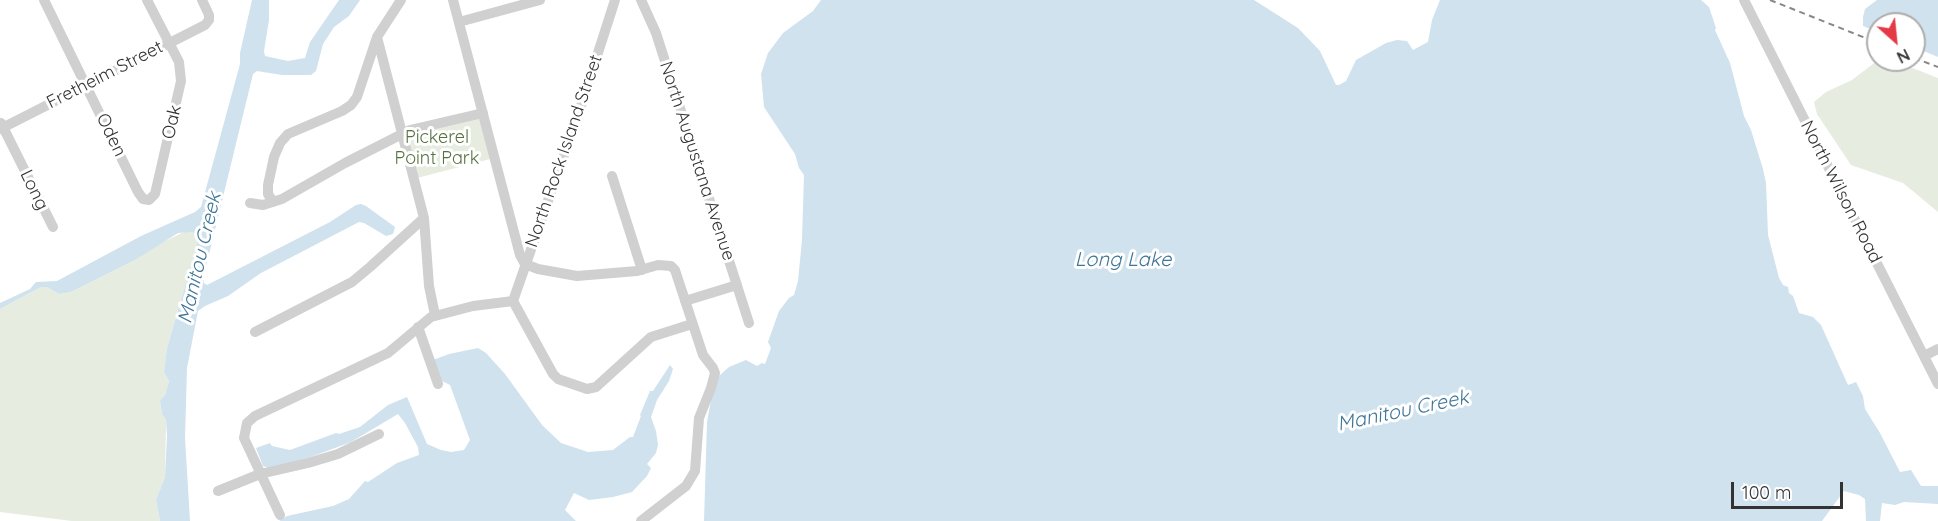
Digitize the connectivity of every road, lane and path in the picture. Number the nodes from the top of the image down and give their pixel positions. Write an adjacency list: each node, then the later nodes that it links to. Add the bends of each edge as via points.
1 (44, 0): 13 (street, Oden)
2 (147, 0): 12 (street, Oak)
3 (201, 0): 12 (street, Fretheim Street, via 209,20)
4 (401, 0): 11 (street)
5 (453, 0): 10 (street)
6 (540, 0): 10 (street)
7 (615, 0): 23 (street, North Rock Island Street)
8 (641, 0): 25 (street, North Augustana Avenue, via 656,33)
9 (1744, 0): 34 (street, North Wilson Road)
10 (459, 22): 14 (street)
11 (377, 37): 16 (street); 19 (street, via 357,98 351,105 288,134 280,143 268,185)
12 (169, 43): 13 (street, Fretheim Street); 18 (street, Oak, via 181,81 154,194)
13 (86, 85): 15 (street, Fretheim Street); 18 (street, Oden, via 138,192)
14 (483, 113): 16 (street); 23 (street)
15 (1, 126): 22 (street, Long)
16 (402, 134): 19 (street); 21 (street)
17 (612, 176): 24 (street)
18 (149, 200)
19 (273, 202): 20 (street)
20 (250, 203)
21 (424, 218): 28 (street); 32 (street, via 352,282)
22 (53, 227)
23 (525, 264): 24 (street, via 577,276); 26 (street, North Rock Island Street)
24 (642, 270): 27 (street, via 671,266)
25 (737, 285): 27 (street); 29 (street, North Augustana Avenue)
26 (513, 301): 28 (street); 30 (street, via 553,374 587,389 597,387 651,337)
27 (685, 301): 30 (street)
28 (435, 315): 31 (street)
29 (749, 323)
30 (692, 324): 41 (street, via 715,374 699,418 695,471 686,486)
31 (418, 327): 35 (street); 38 (street, via 388,353 246,423 244,438)
32 (255, 332)
33 (1938, 350): 34 (street)
34 (1924, 356): 36 (street, North Wilson Road)
35 (438, 384)
36 (1938, 384)
37 (379, 434): 38 (street, via 338,454)
38 (260, 474): 39 (street); 40 (street)
39 (218, 491)
40 (280, 515)
41 (641, 521)

